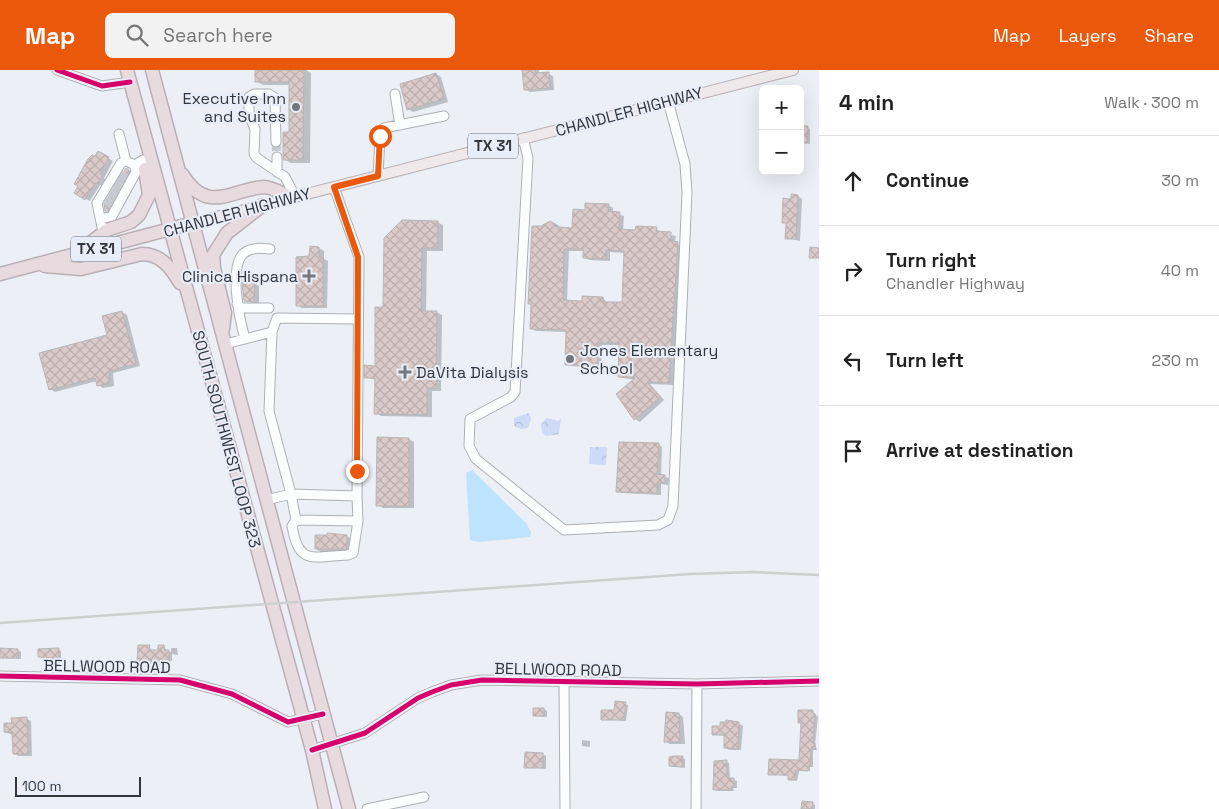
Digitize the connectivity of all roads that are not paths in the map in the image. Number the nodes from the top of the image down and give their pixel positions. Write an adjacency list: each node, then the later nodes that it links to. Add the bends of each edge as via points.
1 (58, 70): 4 (street, via 102,86)
2 (152, 70): 14 (highway, SOUTH SOUTHWEST LOOP 323)
3 (794, 70): 6 (main road, CHANDLER HIGHWAY / TX 31)
4 (130, 80): 13 (highway); 24 (highway, SOUTH SOUTHWEST LOOP 323)
5 (395, 94): 8 (street)
6 (668, 101): 10 (main road, CHANDLER HIGHWAY / TX 31); 10 (street, via 684,158 687,193 673,506 670,516 661,525 564,530 476,460 470,450 470,419 515,392 528,158)
7 (444, 116): 8 (street)
8 (400, 125): 16 (street, via 384,128 380,136)
9 (119, 134): 13 (street)
10 (523, 138): 16 (main road, CHANDLER HIGHWAY / TX 31)
11 (276, 142): 15 (street, via 275,98 269,94 254,94 249,97 248,115 255,129 254,154)
12 (277, 157): 15 (street)
13 (134, 162): 17 (street, via 136,172); 17 (street, via 121,163); 23 (highway, via 150,190 146,206 131,222)
14 (178, 167): 19 (highway, via 194,188 214,198 266,187); 22 (highway, SOUTH SOUTHWEST LOOP 323)
15 (277, 172): 19 (street, via 284,177)
16 (378, 176): 18 (main road, CHANDLER HIGHWAY / TX 31)
17 (119, 185): 20 (street); 20 (street)
18 (334, 187): 19 (main road, CHANDLER HIGHWAY / TX 31); 32 (street, via 358,257)
19 (293, 196): 21 (main road, CHANDLER HIGHWAY / TX 31)
20 (109, 202): 23 (street, via 112,216); 23 (street, via 97,203)
21 (263, 205): 22 (main road, CHANDLER HIGHWAY / TX 31); 34 (highway, via 227,233 214,255 225,313)
22 (193, 223): 24 (highway, CHANDLER HIGHWAY / TX 31); 34 (highway, SOUTH SOUTHWEST LOOP 323)
23 (102, 226): 26 (highway)
24 (170, 230): 26 (highway, CHANDLER HIGHWAY / TX 31); 29 (highway, SOUTH SOUTHWEST LOOP 323)
25 (270, 248): 30 (street, via 251,249 239,258)
26 (76, 254): 27 (highway, CHANDLER HIGHWAY / TX 31)
27 (35, 265): 28 (highway, CHANDLER HIGHWAY / TX 31); 29 (highway, via 81,269 149,254 167,264)
28 (0, 274)
29 (186, 291): 46 (highway, SOUTH SOUTHWEST LOOP 323)
30 (237, 304): 31 (street, via 242,308); 35 (street)
31 (269, 308)
32 (357, 318): 33 (street, via 277,318); 37 (street)
33 (272, 332): 35 (street); 36 (street, via 270,416)
34 (223, 339): 35 (street); 38 (highway, SOUTH SOUTHWEST LOOP 323)
35 (245, 339)
36 (291, 494): 37 (street); 38 (street); 39 (street)
37 (357, 496): 40 (street)
38 (266, 500): 45 (highway, SOUTH SOUTHWEST LOOP 323)
39 (296, 520): 40 (street); 40 (street, via 292,526 298,550 311,556 353,553)
40 (358, 521)
41 (0, 676): 46 (street, BELLWOOD ROAD, via 180,680 232,694 282,720 293,723)
42 (564, 682): 44 (street, BELLWOOD ROAD); 47 (street, BELLWOOD ROAD, via 482,680 451,685 418,698 364,733); 53 (street)
43 (819, 682): 44 (street, BELLWOOD ROAD)
44 (697, 684): 54 (street)
45 (323, 714): 46 (street, BELLWOOD ROAD); 47 (highway, SOUTH SOUTHWEST LOOP 323)
46 (304, 720): 48 (highway, SOUTH SOUTHWEST LOOP 323)
47 (331, 745): 48 (street, BELLWOOD ROAD); 51 (highway, SOUTH SOUTHWEST LOOP 323)
48 (312, 750): 50 (highway, SOUTH SOUTHWEST LOOP 323)
49 (424, 797): 52 (street)
50 (325, 809)
51 (349, 809)
52 (367, 809)
53 (565, 809)
54 (696, 809)

